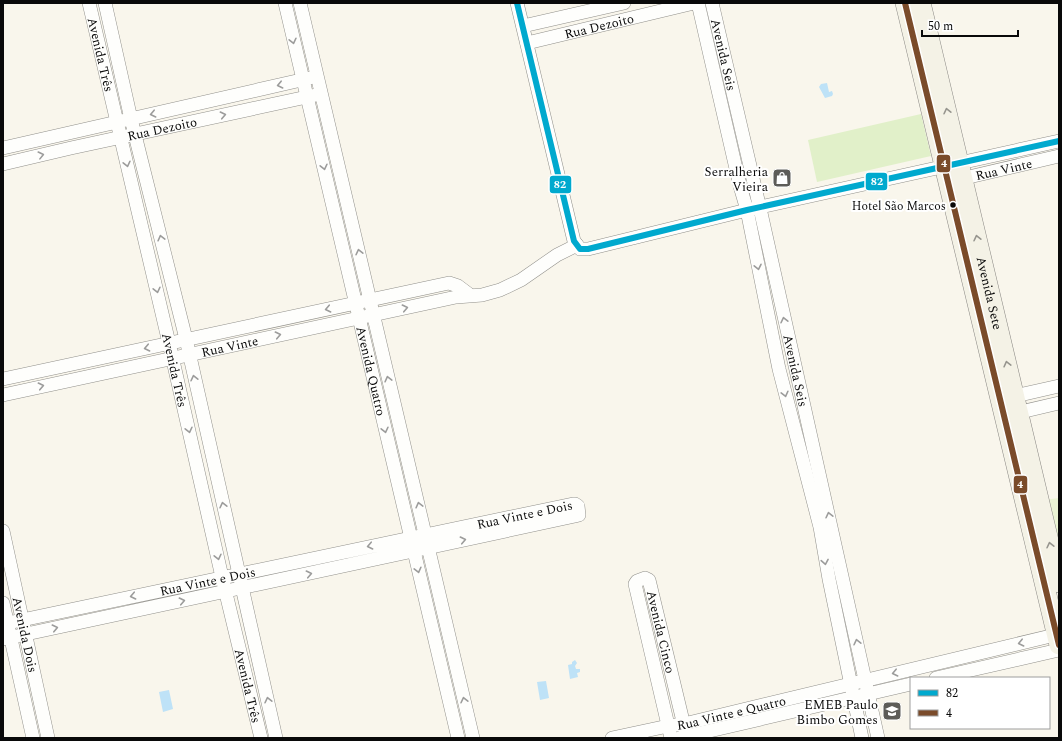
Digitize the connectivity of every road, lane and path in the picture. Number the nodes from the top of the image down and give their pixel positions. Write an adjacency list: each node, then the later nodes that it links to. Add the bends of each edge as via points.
1 (89, 3): 19 (street, Avenida Três)
2 (105, 3): 18 (street, Avenida Três)
3 (285, 3): 15 (street, Avenida Quatro, one-way to 15)
4 (300, 3): 14 (street, Avenida Quatro)
5 (517, 3): 12 (street)
6 (624, 3): 12 (street, Rua Dezoito)
7 (694, 3): 13 (street, Rua Dezoito)
8 (698, 3): 27 (street, Avenida Seis, via 740,186)
9 (712, 3): 27 (street, Avenida Seis)
10 (906, 3): 26 (street, Avenida Sete)
11 (920, 3): 26 (street, Avenida Sete, one-way to 11)
12 (523, 26): 13 (street)
13 (527, 43): 28 (street, via 574,241)
14 (318, 77): 15 (street, Rua Dezoito); 16 (street, Avenida Quatro)
15 (302, 80): 17 (street, Avenida Quatro); 18 (street, Rua Dezoito, one-way to 18)
16 (322, 94): 17 (street, Rua Dezoito); 30 (street, Avenida Quatro, one-way to 16)
17 (307, 97): 20 (street, Rua Dezoito, one-way to 17); 31 (street, Avenida Quatro, one-way to 31)
18 (131, 119): 19 (street, Rua Dezoito); 20 (street, Avenida Três)
19 (117, 122): 21 (street, Avenida Três); 23 (street, Rua Dezoito)
20 (136, 134): 21 (street, Rua Dezoito); 34 (street, Avenida Três, one-way to 20)
21 (121, 137): 25 (street, Rua Dezoito, one-way to 21); 35 (street, Avenida Três, one-way to 35)
22 (1059, 141): 26 (street, Rua Vinte)
23 (3, 148)
24 (1059, 156): 26 (street, Rua Vinte)
25 (3, 164)
26 (954, 172): 27 (street, Rua Vinte); 42 (street, Avenida Sete)
27 (753, 209): 28 (street, Rua Vinte, via 588,249); 60 (street, Avenida Seis, one-way to 27); 61 (street, Avenida Seis, one-way to 61, via 779,369 820,527)
28 (578, 247): 29 (street, Rua Vinte, via 557,254 511,286 491,293)
29 (470, 295): 30 (street, Rua Vinte, via 449,283); 32 (street, Rua Vinte, one-way to 29)
30 (370, 300): 31 (street, Rua Vinte); 32 (street, Avenida Quatro)
31 (355, 303): 33 (street, Avenida Quatro); 34 (street, Rua Vinte, one-way to 34)
32 (373, 315): 33 (street, Rua Vinte); 44 (street, Avenida Quatro, one-way to 32)
33 (358, 318): 36 (street, Rua Vinte, one-way to 33); 45 (street, Avenida Quatro, one-way to 45)
34 (186, 339): 35 (street, Rua Vinte); 36 (street, Avenida Três)
35 (170, 343): 37 (street, Avenida Três); 38 (street, Rua Vinte, one-way to 38)
36 (189, 354): 37 (street, Rua Vinte); 48 (street, Avenida Três, one-way to 36)
37 (173, 358): 40 (street, Rua Vinte, one-way to 37); 49 (street, Avenida Três, one-way to 49)
38 (3, 379)
39 (1059, 386): 42 (street)
40 (3, 395)
41 (1059, 403): 42 (street)
42 (1009, 406): 50 (street, Avenida Sete, one-way to 42); 58 (street, Avenida Sete)
43 (3, 531): 54 (street, Avenida Dois)
44 (426, 534): 45 (street, Rua Vinte e Dois); 46 (street, Avenida Quatro); 46 (street, Rua Vinte e Dois, one-way to 44, via 575,516 579,514 578,506 573,504)
45 (410, 538): 47 (street, Avenida Quatro); 48 (street, Rua Vinte e Dois, one-way to 48)
46 (429, 548): 47 (street, Rua Vinte e Dois); 72 (street, Avenida Quatro, one-way to 46)
47 (413, 551): 51 (street, Rua Vinte e Dois, one-way to 47); 71 (street, Avenida Quatro, one-way to 71)
48 (239, 574): 49 (street, Rua Vinte e Dois); 51 (street, Avenida Três)
49 (222, 577): 52 (street, Avenida Três); 54 (street, Rua Vinte e Dois, one-way to 54)
50 (1059, 583)
51 (243, 588): 52 (street, Rua Vinte e Dois); 70 (street, Avenida Três, one-way to 51)
52 (227, 591): 56 (street, Rua Vinte e Dois, one-way to 52); 69 (street, Avenida Três)
53 (3, 603): 55 (street, Avenida Dois)
54 (23, 620): 55 (street, Rua Vinte e Dois); 56 (street, Avenida Dois)
55 (5, 623): 57 (street, Avenida Dois)
56 (26, 635): 57 (street, Rua Vinte e Dois); 68 (street, Avenida Dois)
57 (7, 638): 67 (street, Avenida Dois)
58 (1058, 641): 59 (street); 60 (street, Rua Vinte e Quatro, one-way to 60)
59 (939, 677)
60 (866, 680): 61 (street, Rua Vinte e Quatro); 63 (street, Avenida Seis)
61 (850, 684): 64 (street, Avenida Seis); 66 (street, Rua Vinte e Quatro)
62 (910, 684): 63 (street, Rua Vinte e Quatro)
63 (869, 694): 64 (street, Rua Vinte e Quatro); 75 (street, Avenida Seis)
64 (853, 697): 66 (street, Rua Vinte e Quatro); 74 (street, Avenida Seis)
65 (669, 732): 66 (street, Rua Vinte e Quatro); 66 (street, Avenida Cinco, via 635,584 636,580 643,578 649,580); 73 (street, Rua Vinte e Quatro)
66 (684, 734)
67 (33, 738)
68 (48, 738)
69 (261, 738)
70 (276, 738)
71 (458, 738)
72 (473, 738)
73 (612, 738)
74 (862, 738)
75 (878, 738)

